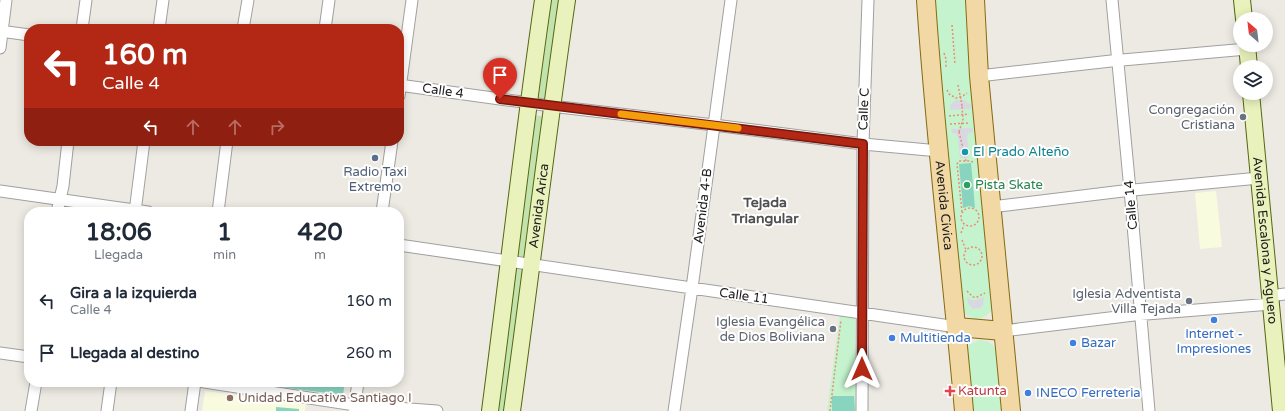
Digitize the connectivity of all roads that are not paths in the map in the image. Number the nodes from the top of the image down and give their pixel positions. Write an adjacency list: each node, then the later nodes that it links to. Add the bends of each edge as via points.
1 (6, 0): 20 (street)
2 (86, 0): 16 (street)
3 (163, 0): 17 (street)
4 (248, 0): 18 (street)
5 (329, 0): 19 (street)
6 (412, 0): 24 (street)
7 (543, 0): 29 (street, Avenida Arica)
8 (566, 0): 30 (street, Avenida Arica)
9 (731, 0): 31 (street, Avenida 4-B)
10 (868, 0): 32 (street, Calle C)
11 (926, 0): 37 (main road, Avenida Cívica)
12 (975, 0): 26 (main road)
13 (1112, 0): 25 (street, Calle 14)
14 (1242, 0): 15 (street)
15 (1243, 12)
16 (83, 24)
17 (160, 24)
18 (244, 24)
19 (326, 24)
20 (1, 32): 21 (street); 22 (street)
21 (24, 34)
22 (0, 48)
23 (1233, 48): 25 (street)
24 (404, 59)
25 (1118, 60): 26 (street); 39 (street, Calle 14)
26 (979, 76): 47 (main road, via 984,117)
27 (404, 89): 29 (street, Calle 4)
28 (1252, 100): 38 (street, Avenida Escalona y Aguero)
29 (528, 103): 30 (street, Calle 4); 49 (street, Avenida Arica)
30 (551, 106): 31 (street, Calle 4); 50 (street, Avenida Arica)
31 (714, 125): 32 (street, Calle 4); 51 (street, Avenida 4-B)
32 (863, 144): 37 (street, Calle 4); 53 (street, Calle C)
33 (67, 146): 41 (street)
34 (143, 146): 44 (street)
35 (226, 146): 45 (street)
36 (391, 146): 46 (street)
37 (939, 151): 55 (main road, Avenida Cívica)
38 (1259, 178): 39 (street); 52 (street, Avenida Escalona y Aguero)
39 (1130, 190): 47 (street); 54 (street, Calle 14)
40 (0, 191): 41 (street)
41 (60, 199): 42 (street); 43 (street)
42 (58, 207)
43 (110, 207)
44 (136, 207)
45 (219, 207)
46 (383, 207)
47 (982, 208): 56 (main road)
48 (404, 246): 49 (street, Calle 11)
49 (510, 261): 50 (street, Calle 11); 69 (street, Avenida Arica)
50 (532, 265): 51 (street, Calle 11); 70 (street, Avenida Arica)
51 (692, 288): 53 (street, Calle 11); 71 (street, Avenida 4-B)
52 (1275, 298): 54 (street); 76 (street, Avenida Escalona y Aguero)
53 (861, 313): 55 (street, Calle 11); 72 (street, Calle C)
54 (1141, 314): 56 (street); 75 (street, Calle 14)
55 (957, 326): 56 (main road); 73 (main road, Avenida Cívica)
56 (1003, 331): 74 (main road)
57 (0, 353): 58 (street)
58 (24, 356)
59 (35, 387): 65 (street)
60 (110, 387): 66 (street)
61 (194, 387): 67 (street)
62 (233, 387): 64 (street)
63 (357, 387): 64 (street)
64 (355, 408): 68 (street)
65 (31, 411)
66 (107, 411)
67 (191, 411)
68 (437, 411)
69 (490, 411)
70 (512, 411)
71 (674, 411)
72 (862, 411)
73 (964, 411)
74 (1011, 411)
75 (1149, 411)
76 (1281, 411)

